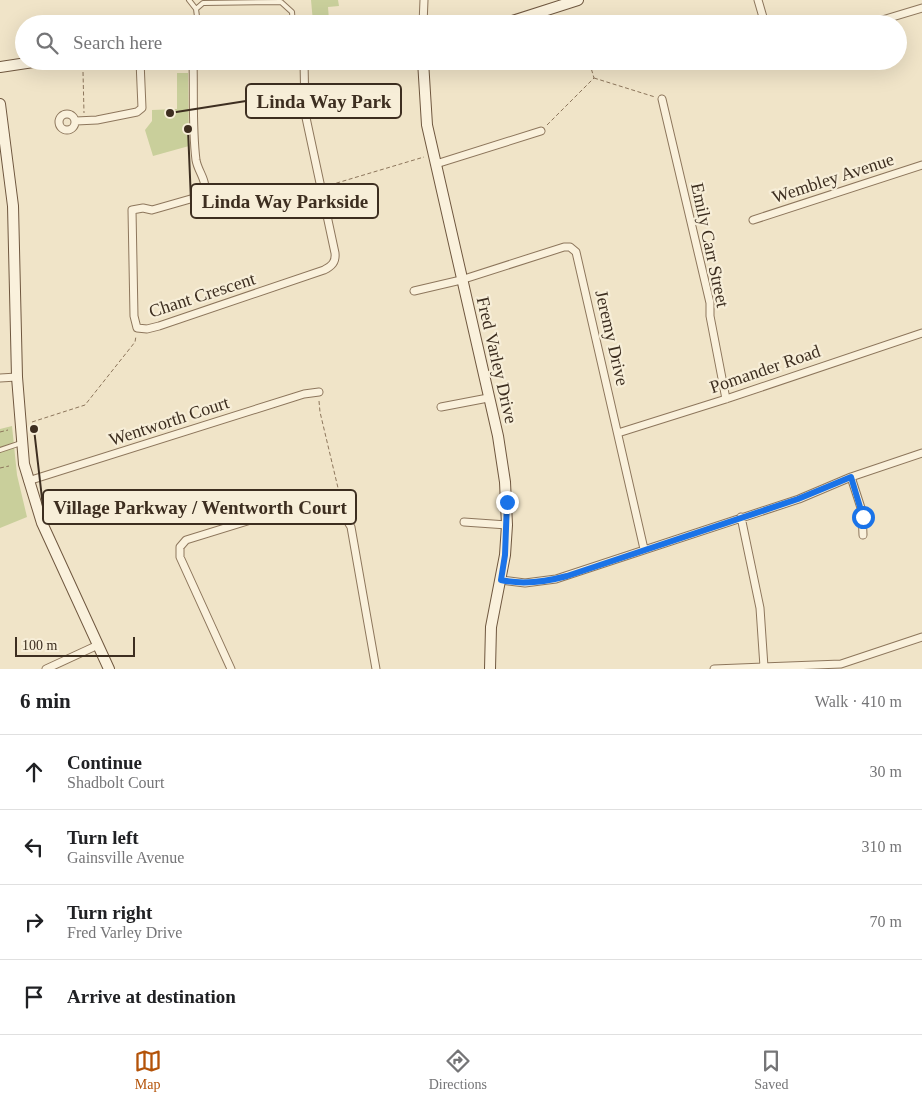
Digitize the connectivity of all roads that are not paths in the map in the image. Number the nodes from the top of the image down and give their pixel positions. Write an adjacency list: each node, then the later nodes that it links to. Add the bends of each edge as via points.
1 (189, 0): 6 (lane)
2 (424, 0): 9 (street)
3 (578, 0): 10 (main road)
4 (758, 0): 11 (street)
5 (922, 8): 12 (street)
6 (196, 9): 7 (lane); 8 (lane, via 203,3 281,2)
7 (197, 15)
8 (292, 15)
9 (423, 15)
10 (530, 15)
11 (762, 15)
12 (899, 15)
13 (15, 65): 14 (main road)
14 (0, 67)
15 (140, 70): 21 (street, via 142,108 137,112)
16 (194, 70): 17 (street, Chant Crescent, via 196,160 206,185 205,191 201,196 157,209 132,210 137,328 147,330 160,326 330,267 336,259 305,113)
17 (304, 70)
18 (424, 70): 24 (main road, Fred Varley Drive, via 427,125)
19 (662, 99): 34 (street, Emily Carr Street, via 710,303)
20 (0, 104): 23 (main road)
21 (76, 121)
22 (541, 131): 24 (street)
23 (3, 147): 30 (main road, via 14,233)
24 (435, 159): 27 (main road, Fred Varley Drive)
25 (922, 165): 26 (street, Wembley Avenue)
26 (753, 220)
27 (461, 280): 28 (street); 33 (main road, Fred Varley Drive); 36 (street, Jeremy Drive, via 564,247 576,252)
28 (414, 291)
29 (922, 333): 34 (street, Pomander Road)
30 (17, 377): 31 (street); 37 (main road)
31 (0, 378)
32 (319, 392): 41 (street, Wentworth Court)
33 (488, 398): 35 (street); 44 (main road, Fred Varley Drive, via 503,465)
34 (726, 399): 36 (street, Pomander Road)
35 (441, 407)
36 (618, 433): 46 (street, Jeremy Drive)
37 (21, 444): 38 (lane); 41 (main road)
38 (0, 450)
39 (922, 453): 40 (street)
40 (851, 477): 42 (street, via 798,499); 45 (street, via 862,511)
41 (28, 480): 49 (main road, via 42,523)
42 (741, 517): 46 (street); 50 (street, via 760,608)
43 (464, 522): 44 (street)
44 (507, 525): 47 (main road, Fred Varley Drive)
45 (862, 535)
46 (644, 549): 47 (street, via 556,579 525,583)
47 (501, 580): 55 (main road, Fred Varley Drive, via 492,627)
48 (922, 638): 50 (street, via 841,664)
49 (98, 645): 51 (street); 52 (main road)
50 (764, 667): 56 (street)
51 (46, 669)
52 (109, 669)
53 (231, 669): 54 (street, via 180,557 183,544 186,540 267,515 330,512 345,517 351,527)
54 (376, 669)
55 (490, 669)
56 (714, 669)

